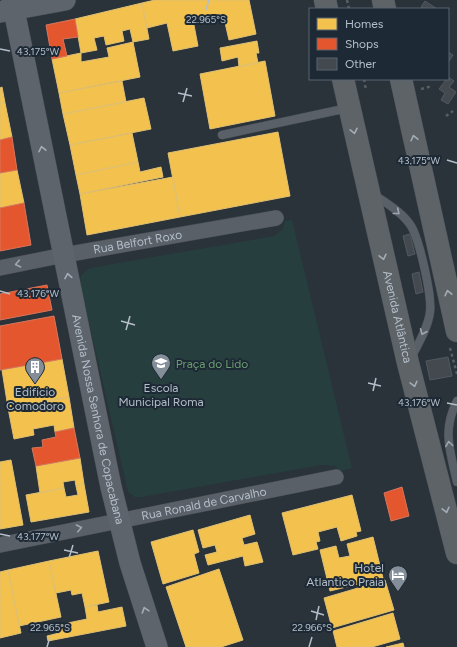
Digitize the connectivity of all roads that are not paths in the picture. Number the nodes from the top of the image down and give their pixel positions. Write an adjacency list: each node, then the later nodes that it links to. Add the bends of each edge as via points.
1 (65, 0): 2 (main road)
2 (9, 7): 9 (main road, Avenida Nossa Senhora de Copacabana, one-way to 2)
3 (342, 80): 5 (highway, Avenida Atlântica)
4 (401, 80): 11 (highway, one-way to 4)
5 (349, 108): 6 (lane); 7 (highway, Avenida Atlântica, one-way to 7)
6 (222, 135)
7 (366, 188): 12 (highway, Avenida Atlântica, one-way to 12); 12 (lane, one-way to 12, via 410,223 416,235 430,312 426,328)
8 (276, 218): 9 (street, Rua Belfort Roxo)
9 (64, 255): 10 (street, Rua Belfort Roxo, one-way to 10); 16 (main road, Avenida Nossa Senhora de Copacabana, one-way to 9)
10 (0, 268)
11 (457, 331)
12 (408, 363): 18 (highway, Avenida Atlântica, one-way to 18)
13 (457, 401): 15 (lane, one-way to 13, via 447,430)
14 (336, 477): 16 (street, Rua Ronald de Carvalho)
15 (457, 482)
16 (119, 520): 17 (street, Rua Ronald de Carvalho, one-way to 16); 19 (main road, Avenida Nossa Senhora de Copacabana, one-way to 16)
17 (0, 545)
18 (457, 554)
19 (157, 647)

